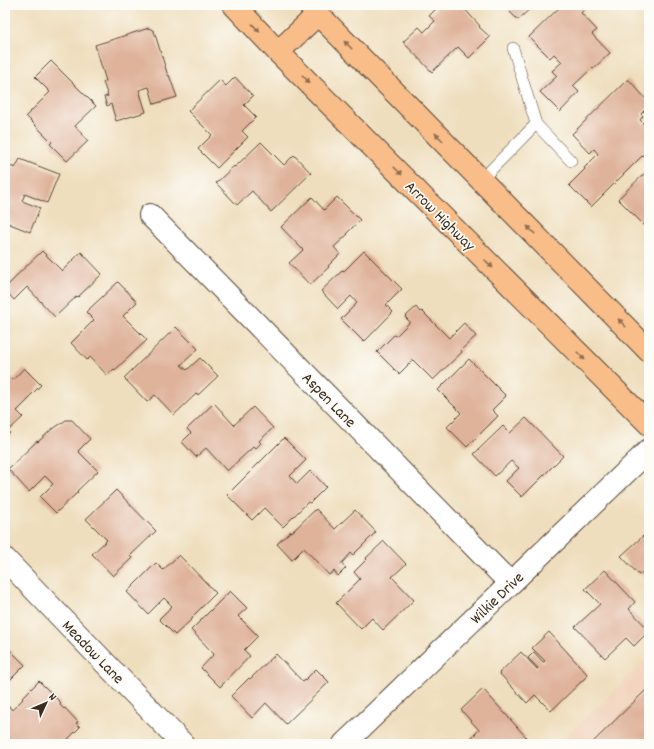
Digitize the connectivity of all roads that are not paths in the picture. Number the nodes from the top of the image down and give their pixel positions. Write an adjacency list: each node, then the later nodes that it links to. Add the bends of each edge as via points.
1 (234, 5): 4 (main road, Arrow Highway, one-way to 4)
2 (318, 8): 4 (main road); 7 (main road, one-way to 2)
3 (513, 48): 5 (lane)
4 (278, 52): 10 (main road, Arrow Highway, one-way to 10)
5 (536, 124): 6 (lane); 7 (lane)
6 (571, 161)
7 (481, 180): 9 (main road, one-way to 7)
8 (150, 215): 13 (street, Aspen Lane)
9 (649, 351)
10 (649, 424)
11 (649, 450): 13 (street, Wilkie Drive)
12 (5, 559): 14 (street, Meadow Lane)
13 (510, 583): 15 (street, Wilkie Drive)
14 (183, 744)
15 (344, 744)

